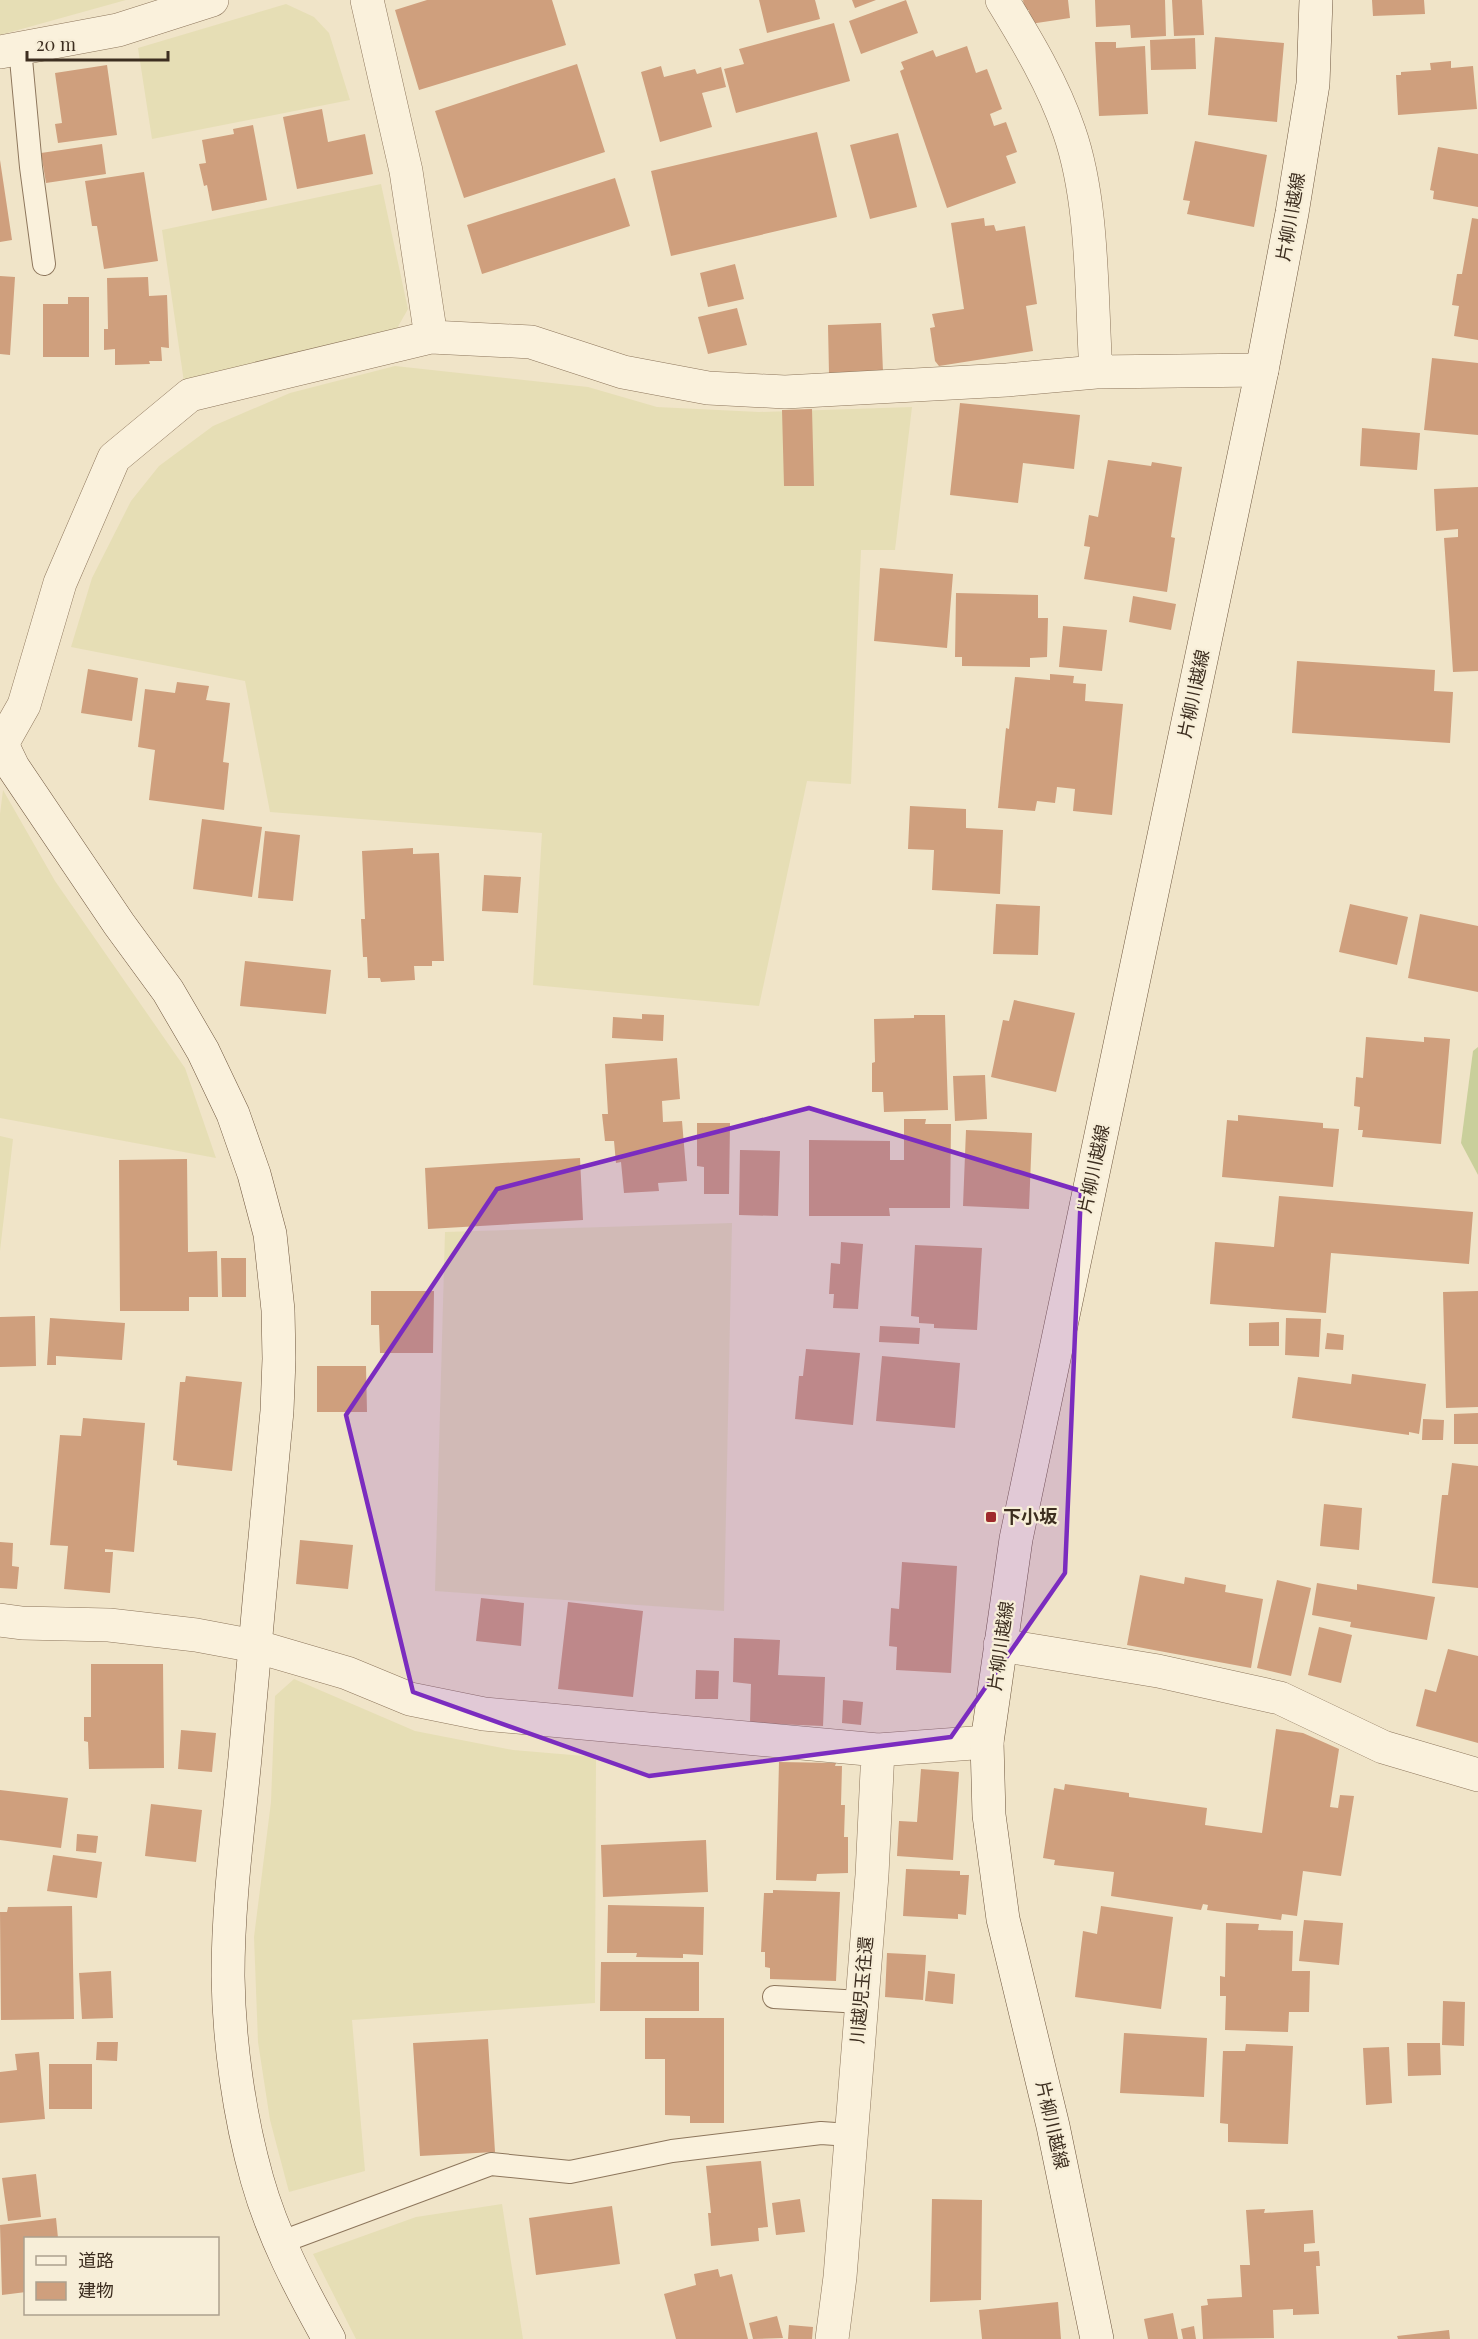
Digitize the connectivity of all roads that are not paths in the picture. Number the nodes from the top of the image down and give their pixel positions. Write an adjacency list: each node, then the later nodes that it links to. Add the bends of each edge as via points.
1 (212, 0): 5 (street, via 118,30)
2 (367, 0): 7 (street, via 406,171)
3 (1002, 0): 9 (street, via 1035,53 1069,131 1086,199)
4 (1316, 0): 8 (street, 片柳川越線, via 1312,84 1293,213)
5 (10, 50): 6 (lane)
6 (44, 264)
7 (431, 337): 9 (street, via 531,342 623,372 708,388 785,392); 10 (street, via 190,395 114,458 60,583 24,705)
8 (1262, 370): 9 (street); 12 (street, 片柳川越線, via 1016,1539)
9 (1096, 372)
10 (4, 754): 13 (street, via 168,991 233,1114 257,1184 270,1234 279,1359)
11 (0, 1620): 13 (street, via 109,1625)
12 (1000, 1645): 14 (street, 片柳川越線); 16 (street, via 1158,1671 1280,1698 1383,1747)
13 (255, 1646): 15 (street, via 347,1673 410,1700 484,1714); 20 (street, via 228,1977 242,2113 257,2179)
14 (987, 1742): 15 (street); 23 (street, 片柳川越線, via 989,1815 1003,1919 1053,2126)
15 (878, 1750): 18 (street, 川越児玉往還)
16 (1478, 1775)
17 (774, 1997): 18 (lane)
18 (861, 2002): 19 (street, 川越児玉往還)
19 (850, 2135): 20 (lane, via 821,2133 683,2150 570,2172 491,2164); 22 (street, 川越児玉往還)
20 (279, 2243): 21 (street)
21 (329, 2339)
22 (832, 2339)
23 (1097, 2339)

